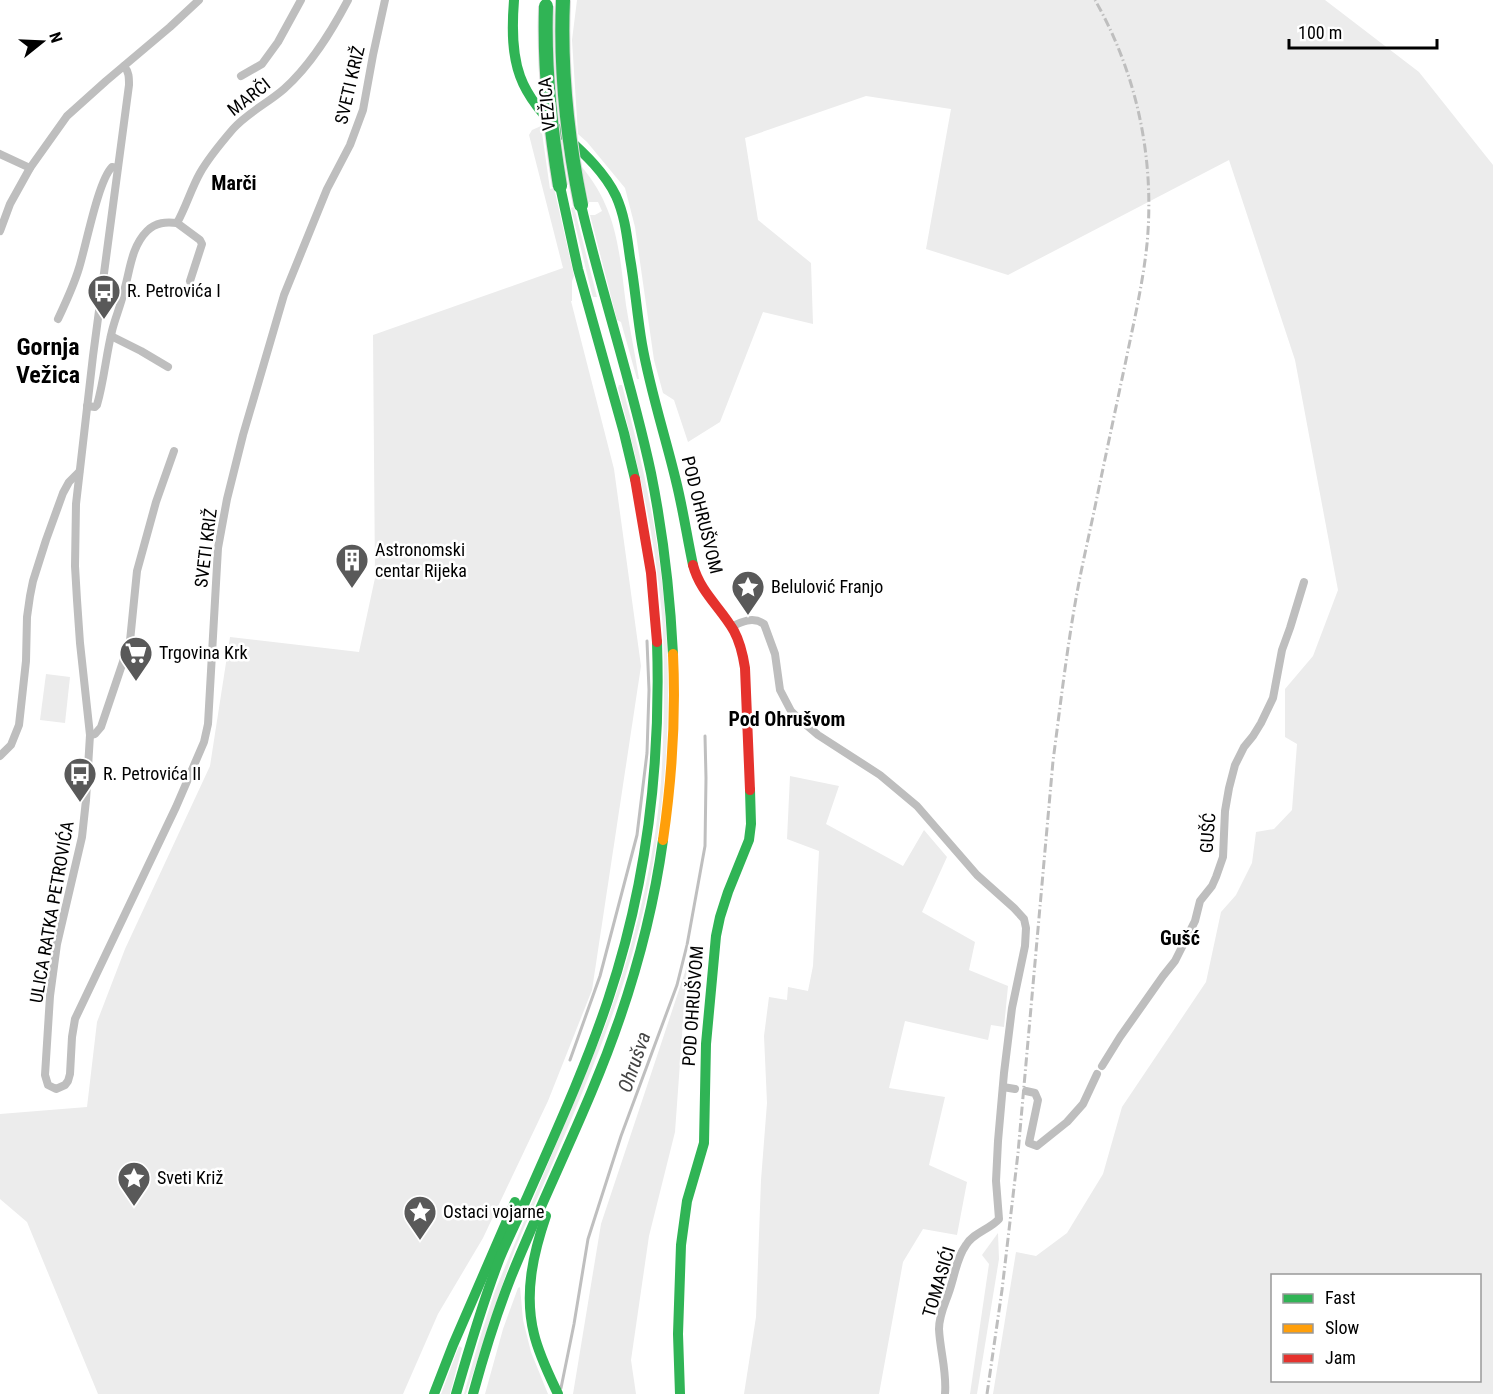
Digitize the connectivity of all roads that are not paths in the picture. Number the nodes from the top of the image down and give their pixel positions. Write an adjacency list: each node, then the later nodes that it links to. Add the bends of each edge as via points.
1 (199, 0): 8 (street)
2 (301, 0): 9 (street, MARČI, via 262,64)
3 (348, 0): 13 (street, MARČI, via 298,75 240,123 210,157)
4 (385, 0): 29 (street, SVETI KRIŽ, via 358,126 327,189 284,295 227,499 219,548 204,742 75,1019 70,1074 68,1081)
5 (514, 0): 23 (main road, POD OHRUŠVOM, via 513,51 522,83 538,109 609,183 619,204 654,403 680,497 695,572)
6 (563, 0): 27 (main road, VEŽICA, bridge, via 563,94 570,153 594,264 651,474 664,549 675,695 670,789)
7 (546, 3): 26 (main road, bridge, via 547,104 560,186 632,471 649,556 656,625 658,728)
8 (124, 66): 11 (street, via 67,116); 12 (street, ULICA RATKA PETROVIĆA, via 129,85)
9 (241, 76)
10 (0, 154): 11 (street)
11 (30, 168): 14 (street)
12 (117, 168): 16 (street, ULICA RATKA PETROVIĆA, via 112,167 107,174 80,267); 19 (street, ULICA RATKA PETROVIĆA)
13 (177, 223): 15 (street, via 202,244); 17 (street, via 155,225 141,239)
14 (0, 231)
15 (190, 280)
16 (58, 319)
17 (111, 336): 18 (street); 19 (street, via 98,405)
18 (168, 367)
19 (87, 406): 21 (street, ULICA RATKA PETROVIĆA)
20 (174, 451): 24 (street, via 137,571 130,641 101,727)
21 (79, 472): 24 (street, ULICA RATKA PETROVIĆA, via 76,589); 25 (street, ULICA RATKA PETROVIĆA, via 63,493 33,581 19,725 11,745)
22 (1304, 582): 31 (street, GUŠĆ, via 1282,650 1273,698 1235,765 1225,811 1223,857 1175,961 1120,1037 1083,1104 1037,1146 1029,1143 1038,1100 1035,1093)
23 (731, 627): 28 (street, via 750,620 764,624 776,654 780,690 797,717 912,801 977,875 1024,919 1025,946 1012,1008); 36 (main road, POD OHRUŠVOM, via 745,668 751,824 716,936 706,1044 704,1143 687,1201 681,1245)
24 (90, 735): 29 (street, ULICA RATKA PETROVIĆA, via 82,837 57,944 50,996 45,1075 48,1085)
25 (0, 756)
26 (642, 870): 32 (main road, via 629,897 580,1053); 33 (main road, via 628,933 602,1017 496,1267)
27 (658, 872): 34 (main road, via 639,956 618,1020 592,1091 522,1250); 35 (main road, via 657,915 634,998 602,1087 545,1218 533,1258 530,1304 534,1332)
28 (1003, 1087): 30 (street); 37 (street, TOMASIĆI, via 996,1160 999,1219 964,1248 939,1318)
29 (56, 1089)
30 (1015, 1089)
31 (1026, 1091)
32 (434, 1394)
33 (456, 1394)
34 (473, 1394)
35 (558, 1394)
36 (680, 1394)
37 (945, 1394)

